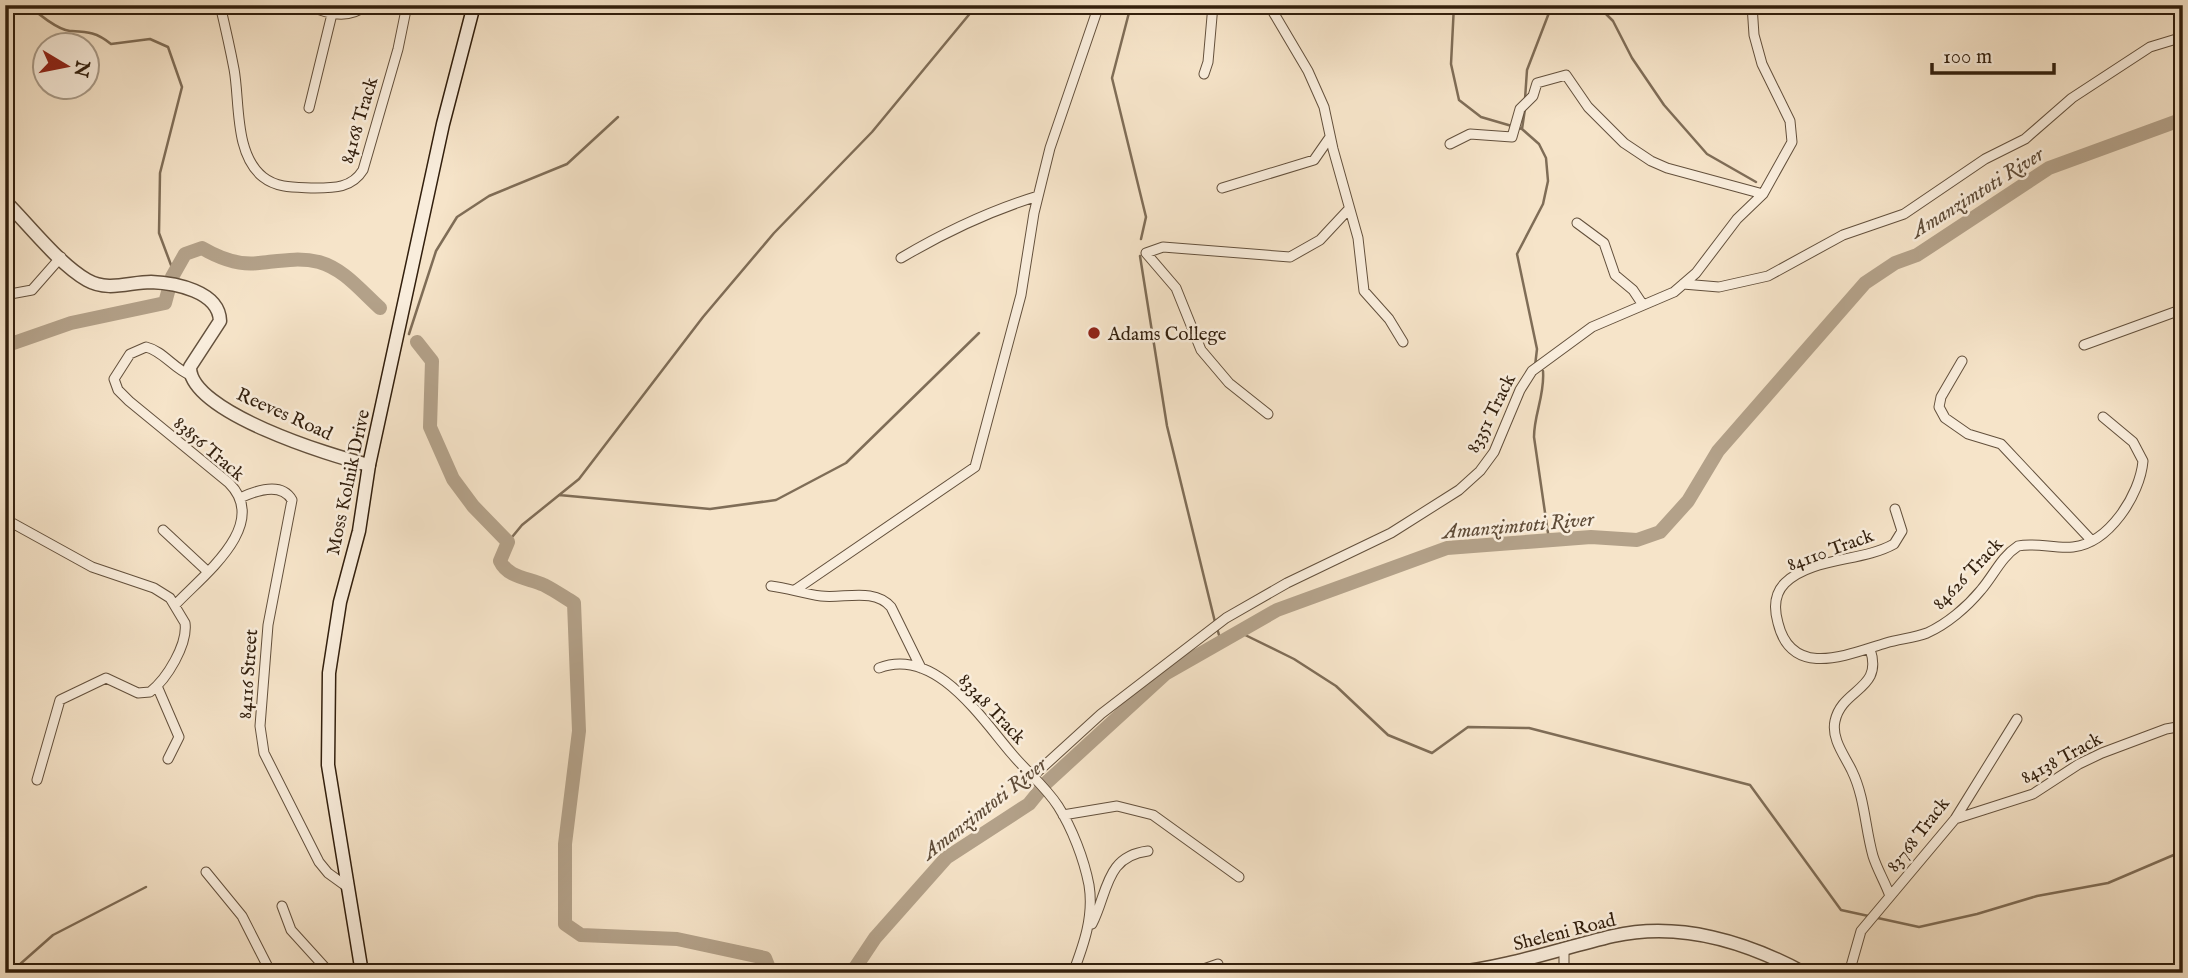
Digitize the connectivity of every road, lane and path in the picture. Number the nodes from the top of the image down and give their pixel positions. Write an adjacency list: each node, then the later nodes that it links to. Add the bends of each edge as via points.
1 (220, 5): 4 (street, 84168 Track, via 243,135 253,166 278,185 330,188 350,184 363,170)
2 (307, 5): 10 (street)
3 (367, 5): 10 (street, via 350,15)
4 (407, 5)
5 (474, 5): 36 (main road, Moss Kolnik Drive, via 443,124)
6 (1099, 5): 20 (street, via 1059,118)
7 (1213, 5): 12 (street)
8 (1269, 5): 14 (street, via 1317,88)
9 (1752, 5): 19 (street, 83351 Track, via 1762,64 1792,130 1790,148)
10 (332, 14): 13 (street)
11 (2183, 37): 26 (street, via 2150,47 2072,98 2025,139 1984,159 1903,214 1843,235 1768,276 1719,287)
12 (1204, 74)
13 (309, 108)
14 (1330, 137): 16 (street); 17 (street)
15 (1450, 144): 19 (street, via 1470,134 1511,137 1520,109 1533,96 1538,81 1562,74 1624,143 1651,161)
16 (1314, 160): 17 (street); 18 (street)
17 (1337, 164): 22 (street)
18 (1222, 188)
19 (1763, 194): 26 (street, 83351 Track)
20 (1038, 196): 25 (street, via 963,224); 46 (street, via 1018,306 975,467)
21 (5, 201): 24 (main road)
22 (1348, 210): 30 (street, via 1358,238 1364,291); 34 (street, via 1320,240 1290,257 1163,247 1146,253 1176,288 1201,350 1229,383)
23 (1577, 223): 28 (street, via 1604,243 1615,275)
24 (61, 257): 27 (street, via 32,290); 33 (main road, via 82,277 98,284 159,283 209,299 220,316 218,327 190,367)
25 (901, 258)
26 (1683, 284): 28 (street, 83351 Track)
27 (5, 295)
28 (1643, 305): 55 (street, 83351 Track, via 1592,327 1532,371 1494,452 1459,490 1391,533 1226,618 1101,714)
29 (2183, 309): 31 (street)
30 (1403, 342)
31 (2084, 345)
32 (1962, 361): 43 (street, via 1941,397 1939,407 1945,418 1968,434 2001,444)
33 (190, 375): 36 (main road, Reeves Road, via 208,397 259,426); 37 (street, 83856 Track, via 146,347 130,354 114,379 129,401 229,483)
34 (1268, 414)
35 (2103, 417): 43 (street, via 2133,442 2143,461 2135,490 2123,509)
36 (369, 465): 62 (main road, Moss Kolnik Drive, via 359,531 338,614 328,691 328,765)
37 (240, 498): 44 (street, 83856 Track, via 239,533); 62 (street, 84116 Street, via 272,489 286,492 292,500 268,625 261,741 319,862)
38 (1895, 509): 48 (street, 84110 Track, via 1902,531 1894,544 1795,575 1776,600 1780,630 1800,653 1822,660)
39 (5, 519): 40 (street)
40 (22, 526): 41 (street); 47 (street, via 92,567 154,588)
41 (5, 527)
42 (163, 530): 44 (street)
43 (2092, 541): 48 (street, 84626 Track, via 2072,547 2018,546 1949,620 1919,636)
44 (207, 570): 47 (street, 83856 Track)
45 (771, 586): 46 (street)
46 (795, 590): 50 (street, via 884,600)
47 (175, 605): 51 (street, via 186,623 185,635)
48 (1870, 649): 63 (street, via 1873,674 1844,704 1835,730 1857,782 1874,857)
49 (879, 668): 50 (street, 83348 Track, via 898,663)
50 (920, 668): 55 (street, 83348 Track, via 952,687)
51 (157, 686): 54 (street, via 179,737); 56 (street, via 142,694 106,678 61,699)
52 (2017, 719): 58 (street, 83768 Track)
53 (2183, 726): 58 (street, 84138 Track, via 2102,752 2033,794)
54 (168, 759)
55 (1037, 779): 57 (street, 83348 Track)
56 (37, 780)
57 (1063, 814): 61 (street, via 1117,806 1153,816); 65 (street, 83348 Track, via 1088,883)
58 (1955, 819): 63 (street, 83768 Track)
59 (1148, 851): 65 (street, via 1129,854 1110,877)
60 (206, 872): 68 (street, via 242,916)
61 (1239, 877)
62 (346, 886): 70 (main road, Moss Kolnik Drive)
63 (1890, 896): 76 (street, 83768 Track, via 1861,931)
64 (282, 906): 69 (street, via 290,930)
65 (1088, 931): 71 (street, 83348 Track)
66 (1564, 951): 73 (main road, Sheleni Road); 74 (street); 75 (main road, Sheleni Road, via 1615,936 1668,933 1738,943)
67 (1219, 964): 72 (street)
68 (271, 973)
69 (330, 973)
70 (362, 973)
71 (1073, 973)
72 (1192, 973)
73 (1452, 973)
74 (1564, 973)
75 (1804, 973)
76 (1849, 973)

